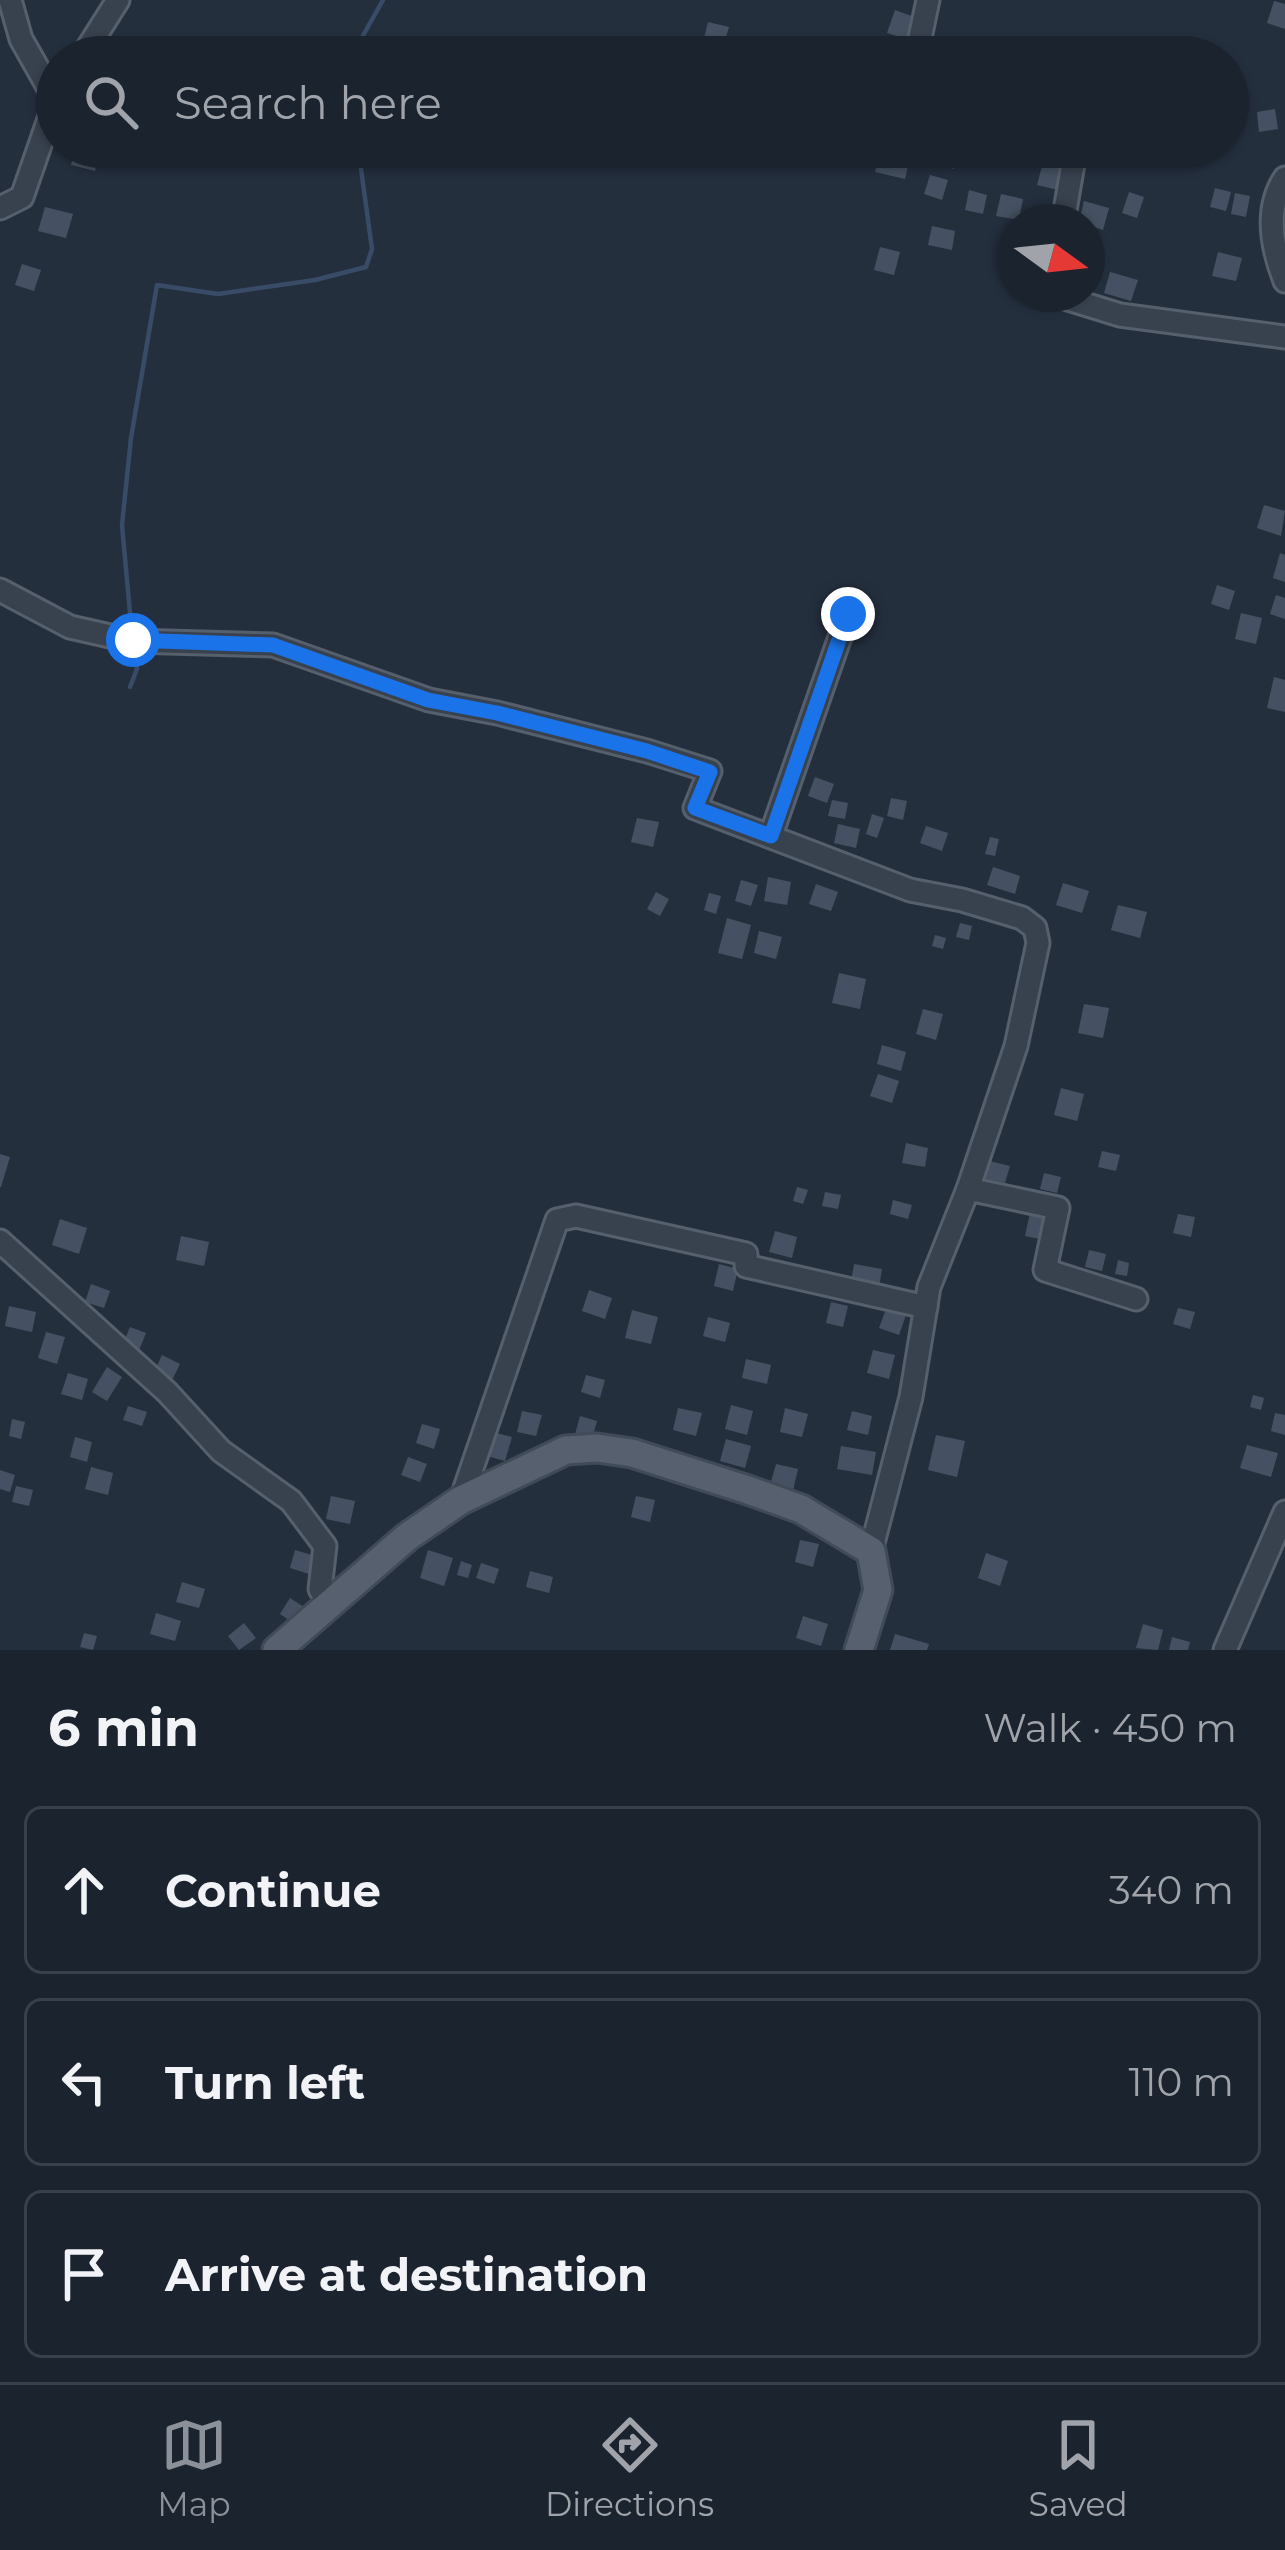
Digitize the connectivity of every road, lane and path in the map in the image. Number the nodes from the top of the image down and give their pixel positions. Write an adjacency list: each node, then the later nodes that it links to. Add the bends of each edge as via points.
1 (10, 0): 6 (street)
2 (118, 0): 4 (street)
3 (928, 0): 5 (street)
4 (95, 36)
5 (920, 36)
6 (36, 64)
7 (36, 156): 11 (street, via 22,197)
8 (1072, 168): 10 (street)
9 (1285, 178): 12 (street, via 1272,241)
10 (1066, 204)
11 (0, 208)
12 (1285, 281)
13 (1105, 310): 14 (street)
14 (1285, 338)
15 (0, 590): 17 (street, via 70,628 133,640 273,645 428,700 647,751 710,772 695,808)
16 (848, 614): 17 (street)
17 (771, 836): 18 (street, via 1035,928 1016,1046)
18 (968, 1189): 20 (street, via 1058,1208 1045,1270); 21 (street)
19 (0, 1241): 25 (street, via 221,1451 291,1502 325,1546 320,1589)
20 (1136, 1299)
21 (926, 1307): 22 (street, via 746,1266 746,1254 707,1243 576,1216 557,1220); 24 (street)
22 (461, 1500): 24 (main road, via 566,1450 597,1448 801,1509); 25 (main road)
23 (1285, 1512): 28 (street)
24 (871, 1551): 27 (main road, via 878,1590)
25 (329, 1603): 26 (main road)
26 (277, 1650)
27 (859, 1650)
28 (1225, 1650)

